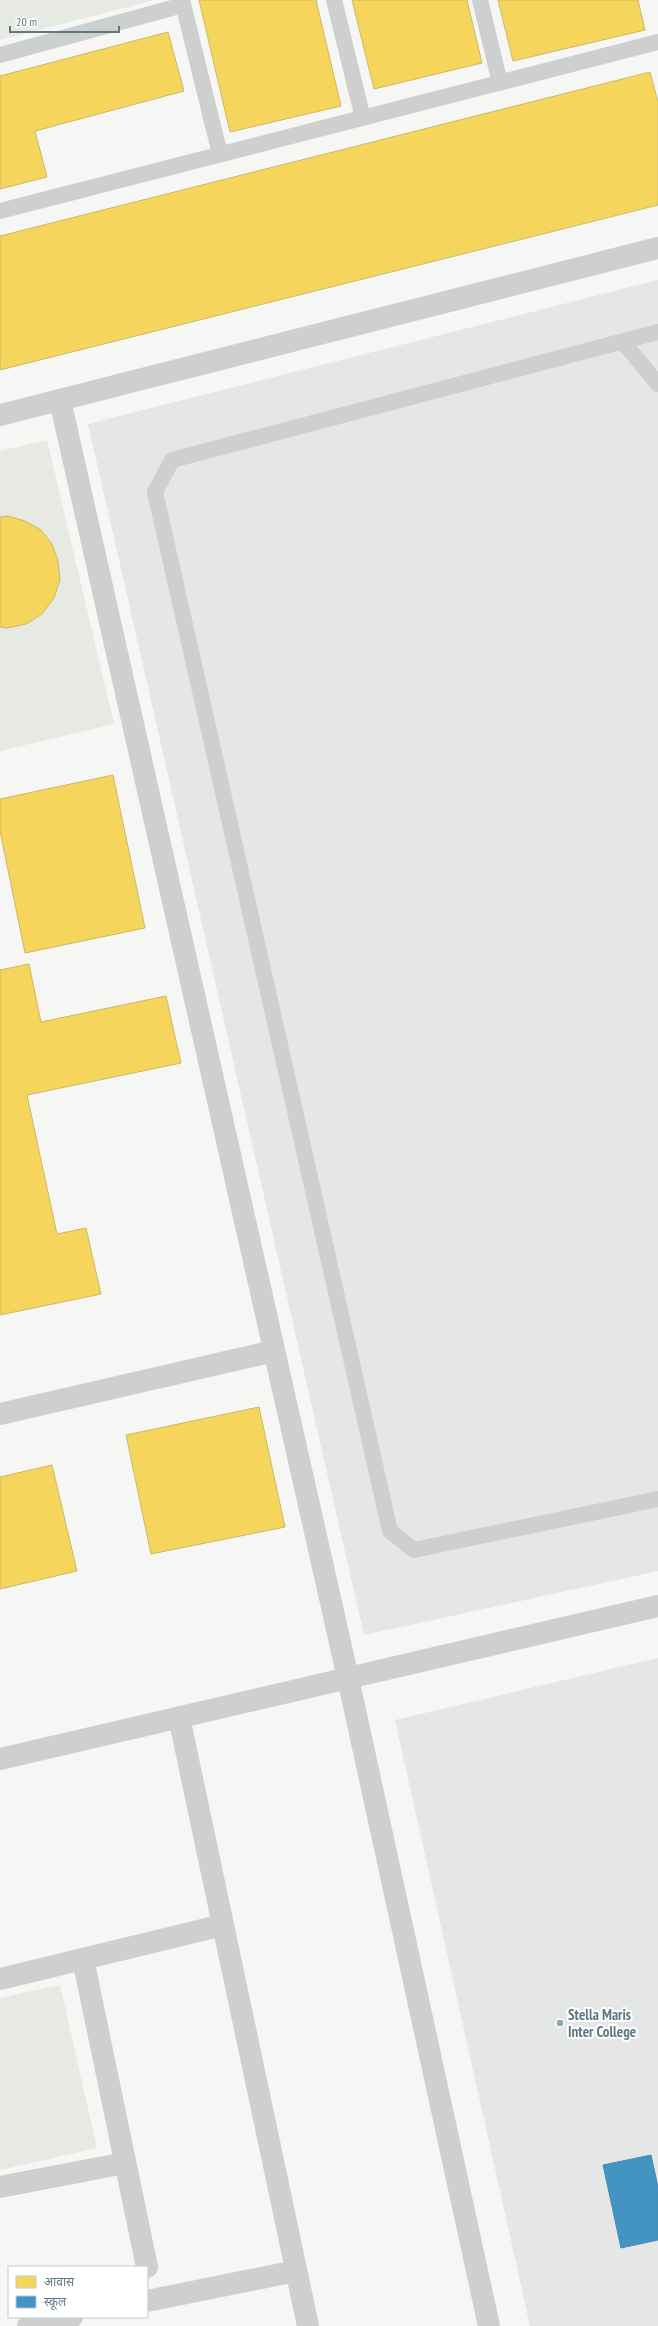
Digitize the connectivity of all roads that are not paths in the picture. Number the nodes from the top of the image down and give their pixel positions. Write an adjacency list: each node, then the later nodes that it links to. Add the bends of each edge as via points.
1 (334, 0): 7 (lane)
2 (480, 0): 6 (lane)
3 (182, 3): 5 (lane); 8 (lane)
4 (658, 42): 6 (lane)
5 (0, 55)
6 (500, 83): 7 (lane)
7 (363, 118): 8 (lane)
8 (220, 154): 9 (lane)
9 (0, 211)
10 (658, 248): 14 (street)
11 (658, 332): 12 (lane)
12 (623, 342): 13 (lane); 18 (lane, via 172,460 155,492 390,1530 414,1550)
13 (658, 384)
14 (60, 400): 15 (street); 16 (street)
15 (0, 415)
16 (274, 1350): 17 (street); 20 (street)
17 (0, 1414)
18 (658, 1499)
19 (658, 1606): 20 (street)
20 (348, 1678): 21 (street); 35 (street)
21 (179, 1717): 22 (street); 23 (street)
22 (0, 1759)
23 (223, 1925): 24 (street); 29 (street)
24 (83, 1959): 25 (street); 26 (street)
25 (0, 1979)
26 (125, 2163): 27 (street); 28 (street)
27 (0, 2187)
28 (147, 2266)
29 (296, 2271): 31 (street); 34 (street)
30 (148, 2279): 31 (street)
31 (150, 2301)
32 (67, 2318): 33 (street)
33 (28, 2326)
34 (308, 2326)
35 (489, 2326)

